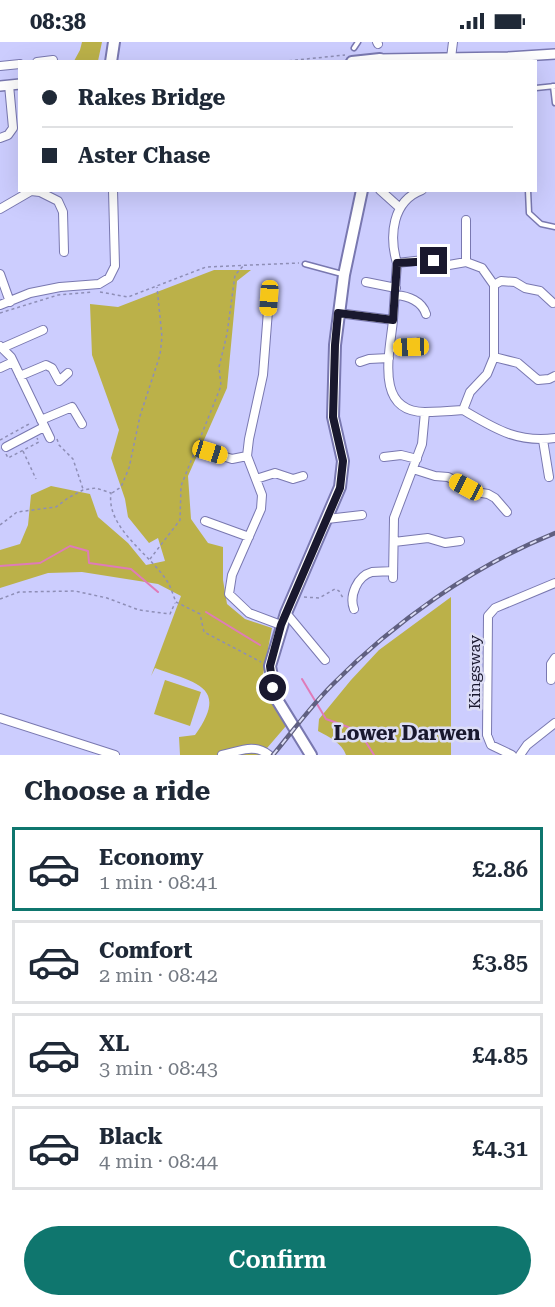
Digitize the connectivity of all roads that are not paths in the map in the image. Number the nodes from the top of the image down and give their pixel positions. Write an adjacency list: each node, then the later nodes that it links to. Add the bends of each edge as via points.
1 (114, 42): 8 (main road)
2 (358, 42): 4 (lane)
3 (453, 42): 7 (street)
4 (354, 48)
5 (555, 54): 7 (street)
6 (350, 58): 9 (main road)
7 (451, 58): 9 (street)
8 (111, 60)
9 (380, 60)
10 (18, 64): 11 (street)
11 (0, 66)
12 (10, 85): 16 (street, via 13,128)
13 (554, 86): 14 (lane); 15 (lane)
14 (537, 88)
15 (555, 103)
16 (0, 138)
17 (29, 192): 25 (street)
18 (38, 192): 28 (street, via 61,205)
19 (113, 192): 38 (street, via 115,266 109,278 99,284 30,293)
20 (362, 192): 33 (main road)
21 (382, 192): 24 (street)
22 (419, 192): 24 (street)
23 (528, 192): 27 (lane, via 529,213 541,224)
24 (400, 208): 30 (street, via 392,237)
25 (0, 209)
26 (466, 220): 29 (street)
27 (555, 227)
28 (64, 252)
29 (466, 262): 30 (street); 35 (street, via 482,268)
30 (397, 263): 36 (street)
31 (305, 264): 33 (lane)
32 (0, 274): 38 (street)
33 (344, 275): 41 (main road)
34 (366, 282): 36 (street)
35 (494, 285): 39 (street, via 515,282 540,291); 48 (street)
36 (396, 291): 42 (street, via 420,304); 43 (street)
37 (269, 298): 65 (street, via 263,375)
38 (10, 302): 40 (street)
39 (553, 303)
40 (0, 305)
41 (338, 313): 43 (street); 74 (main road, via 333,417 343,461 340,488)
42 (426, 314)
43 (393, 320): 47 (street)
44 (43, 330): 46 (street)
45 (419, 342): 47 (street, via 411,347)
46 (1, 347): 50 (street)
47 (390, 348): 49 (street)
48 (494, 357): 55 (street, via 518,363 538,380); 56 (street, via 487,374 470,392)
49 (389, 358): 51 (street); 57 (street, via 388,382 394,396 406,407)
50 (13, 362): 52 (street); 54 (street)
51 (360, 362)
52 (0, 368)
53 (68, 373): 54 (street, via 59,381 46,365)
54 (20, 376): 58 (street)
55 (555, 376)
56 (463, 410): 57 (street); 62 (street, via 495,430)
57 (425, 412): 67 (street)
58 (42, 424): 59 (street, via 72,407); 60 (street); 63 (street)
59 (82, 424)
60 (50, 438)
61 (555, 438): 62 (street)
62 (543, 440): 70 (street)
63 (6, 447)
64 (210, 452): 65 (street, via 232,459)
65 (247, 456): 71 (street)
66 (384, 457): 67 (street, via 401,454)
67 (417, 459): 68 (street)
68 (413, 469): 72 (street, via 448,477 488,494); 78 (street, via 396,511)
69 (303, 476): 71 (street, via 293,479 275,473)
70 (549, 477)
71 (256, 478): 76 (street, via 262,495 261,509)
72 (507, 512)
73 (362, 515): 74 (street)
74 (327, 519): 81 (main road)
75 (205, 521): 76 (street)
76 (249, 537): 82 (street, via 232,575 229,594 249,613)
77 (460, 541): 78 (street, via 444,543 428,538)
78 (394, 542): 80 (street, via 393,575 371,572 364,577 347,598)
79 (555, 583): 92 (street, Kingsway, via 495,608 488,615 488,735 491,745)
80 (354, 609)
81 (286, 613): 82 (main road); 84 (street)
82 (281, 625): 91 (main road, via 270,666 276,698)
83 (555, 658): 85 (street)
84 (325, 660)
85 (551, 680)
86 (0, 718): 88 (street)
87 (555, 723): 93 (street, via 526,745)
88 (115, 755)
89 (222, 755): 90 (street, via 259,748)
90 (269, 755)
91 (311, 755)
92 (512, 755)
93 (520, 755)

